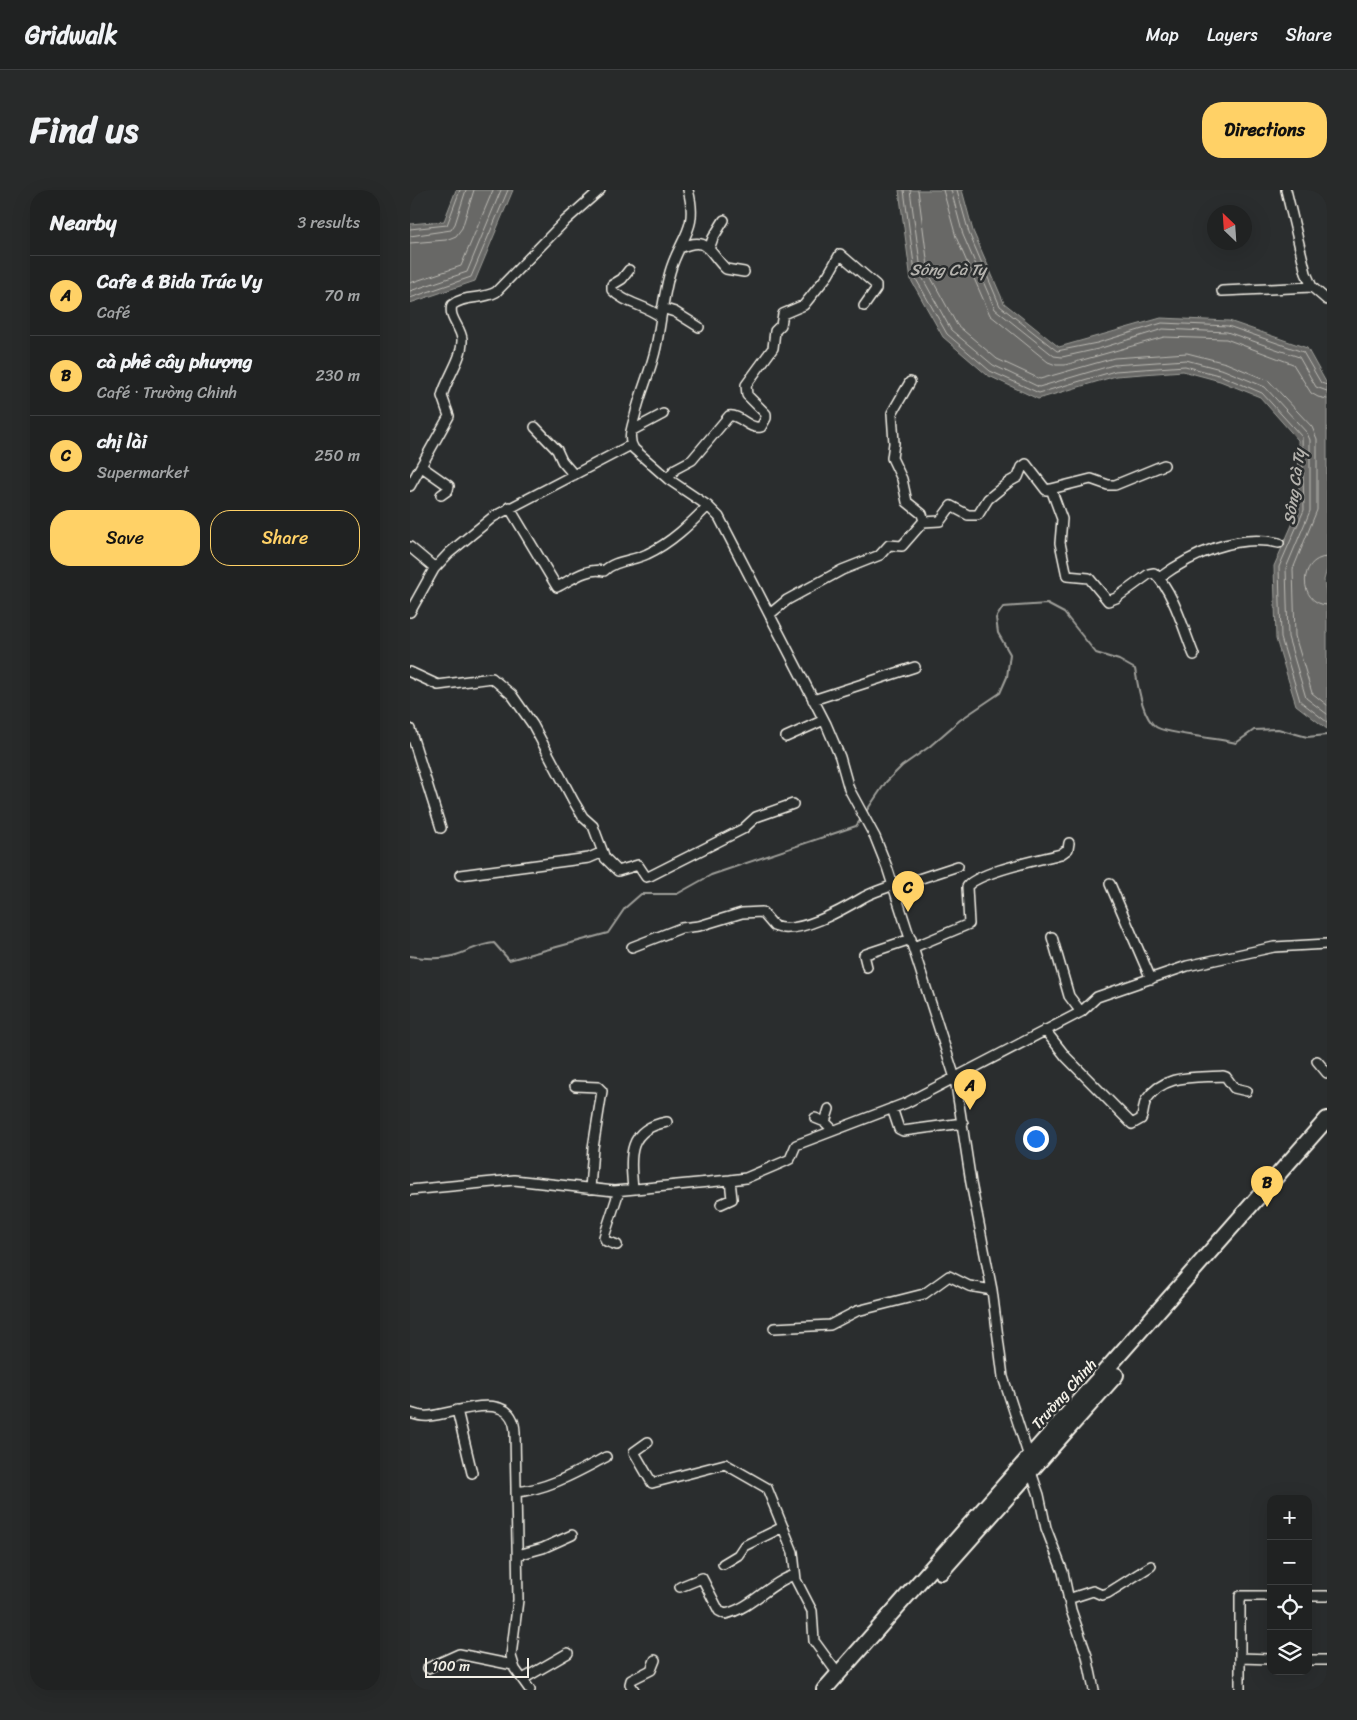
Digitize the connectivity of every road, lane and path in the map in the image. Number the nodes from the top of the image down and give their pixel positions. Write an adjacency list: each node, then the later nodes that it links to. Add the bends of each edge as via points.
1 (600, 190): 21 (street, via 565,220 496,292 452,305 451,313 462,339 442,396 449,416)
2 (688, 190): 5 (street, via 692,224)
3 (1286, 190): 9 (street)
4 (724, 220): 6 (street)
5 (680, 248): 6 (street, via 697,242); 13 (street, via 671,268)
6 (709, 249): 8 (street, via 726,269)
7 (629, 270): 13 (street, via 612,285 612,290 623,298)
8 (744, 272)
9 (1312, 287): 10 (street); 11 (street)
10 (1222, 290)
11 (1327, 298)
12 (864, 306): 23 (street, via 876,285 840,254 804,305 783,314 781,325 775,331 774,348 746,385 747,395 766,414 760,427 728,416 692,460 675,469)
13 (662, 312): 14 (street, via 675,312); 18 (street, via 656,346)
14 (699, 327)
15 (910, 382): 29 (street, via 892,410 892,458 902,479 907,502 922,514)
16 (663, 414): 18 (street)
17 (535, 427): 22 (street, via 557,450)
18 (631, 431): 19 (street)
19 (631, 445): 22 (street); 23 (street)
20 (1164, 465): 25 (street, via 1115,485 1092,479)
21 (422, 466): 24 (street); 26 (street, via 447,482 448,490)
22 (574, 475): 28 (street)
23 (668, 479): 27 (street)
24 (410, 486)
25 (1051, 489): 29 (street, via 1046,490 1029,466 1024,464 1018,478 988,499 978,515 968,515 952,506 940,521); 33 (street, via 1062,519 1060,543 1067,576 1089,578 1108,600 1116,598 1149,574 1154,573)
26 (440, 495)
27 (708, 506): 28 (street, via 662,547 633,560 613,564 604,571 588,571 556,587); 35 (street, via 725,528)
28 (509, 507): 32 (street)
29 (924, 521): 35 (street, via 902,546 889,545 880,555 842,570 787,600)
30 (1279, 543): 33 (street, via 1250,541 1225,545 1177,565)
31 (410, 547): 32 (street)
32 (432, 565): 34 (street)
33 (1159, 578): 36 (street, via 1175,607)
34 (410, 612)
35 (770, 614): 39 (street)
36 (1194, 655)
37 (915, 668): 39 (street)
38 (410, 672): 46 (street, via 438,685 492,678 512,695 533,725 583,817 594,826)
39 (813, 700): 40 (street)
40 (824, 720): 42 (street); 50 (street, via 849,789 875,837)
41 (410, 729): 44 (street)
42 (786, 737)
43 (793, 804): 46 (street, via 756,817 743,829 650,876 646,877 638,866 618,871)
44 (441, 828)
45 (1069, 843): 52 (street, via 1068,849 1061,854 992,872 970,882 967,887 969,924)
46 (603, 852): 48 (street, via 589,858)
47 (958, 866): 50 (street)
48 (460, 876)
49 (1110, 884): 56 (street)
50 (894, 886): 52 (street); 54 (street, via 797,927 774,926 762,912 742,913 681,928)
51 (1052, 937): 57 (street, via 1069,996)
52 (912, 943): 55 (street, via 866,954); 61 (street)
53 (1327, 944): 56 (street, via 1274,947 1242,953)
54 (632, 947)
55 (867, 967)
56 (1151, 978): 57 (street, via 1097,997)
57 (1081, 1012): 58 (street)
58 (1045, 1030): 61 (street); 63 (street, via 1066,1057 1132,1124 1141,1119 1152,1093 1175,1078 1223,1076 1234,1088)
59 (1317, 1060): 60 (street)
60 (1327, 1073)
61 (955, 1078): 64 (street); 70 (street)
62 (575, 1086): 74 (street, via 598,1087 602,1091)
63 (1247, 1092)
64 (892, 1108): 70 (street, via 903,1132); 71 (street)
65 (829, 1109): 69 (street)
66 (814, 1118): 69 (street)
67 (1327, 1120): 86 (highway, Trường Chinh)
68 (667, 1122): 75 (street, via 648,1126 636,1141 631,1165)
69 (825, 1122): 71 (street)
70 (963, 1123): 80 (street)
71 (833, 1130): 73 (street, via 796,1145 786,1161 746,1178)
72 (1327, 1133): 87 (highway, Trường Chinh)
73 (730, 1180): 75 (street); 78 (street, via 732,1199)
74 (590, 1189): 76 (street, via 514,1180); 77 (street)
75 (633, 1189): 77 (street)
76 (410, 1190)
77 (619, 1191): 79 (street, via 604,1237)
78 (721, 1204)
79 (617, 1245)
80 (992, 1290): 81 (street, via 969,1286 949,1276 924,1294 857,1311 826,1326); 86 (street, via 1003,1376)
81 (774, 1328)
82 (457, 1410): 83 (street, via 428,1416); 88 (street); 89 (street, via 496,1407 513,1418)
83 (410, 1413)
84 (648, 1442): 90 (street, via 634,1452 652,1483 727,1464 767,1488)
85 (606, 1457): 89 (street, via 555,1484)
86 (1029, 1457): 87 (street); 109 (highway, Trường Chinh)
87 (1031, 1472): 100 (street, via 1046,1528 1063,1572); 114 (highway, Trường Chinh)
88 (472, 1473)
89 (516, 1492): 92 (street)
90 (783, 1527): 93 (street, via 744,1546 738,1555); 95 (street, via 793,1552)
91 (572, 1535): 92 (street)
92 (518, 1555): 107 (street)
93 (723, 1564)
94 (1151, 1566): 100 (street, via 1108,1593 1093,1591)
95 (795, 1575): 96 (street, via 725,1614 719,1611 702,1578); 109 (street, via 812,1611 814,1641)
96 (680, 1587)
97 (1267, 1596): 102 (street, via 1240,1596)
98 (1312, 1596): 99 (street)
99 (1327, 1596)
100 (1068, 1599): 115 (street, via 1087,1656)
101 (568, 1652): 110 (street)
102 (1240, 1658): 103 (street); 116 (street)
103 (1267, 1659)
104 (655, 1660): 112 (street, via 651,1670 631,1680)
105 (1312, 1660): 106 (street)
106 (1327, 1660)
107 (513, 1665): 108 (street, via 459,1654); 110 (street)
108 (428, 1668)
109 (838, 1674): 113 (highway, Trường Chinh)
110 (523, 1680): 111 (street)
111 (530, 1690)
112 (634, 1690)
113 (824, 1690)
114 (835, 1690)
115 (1094, 1690)
116 (1240, 1690)

